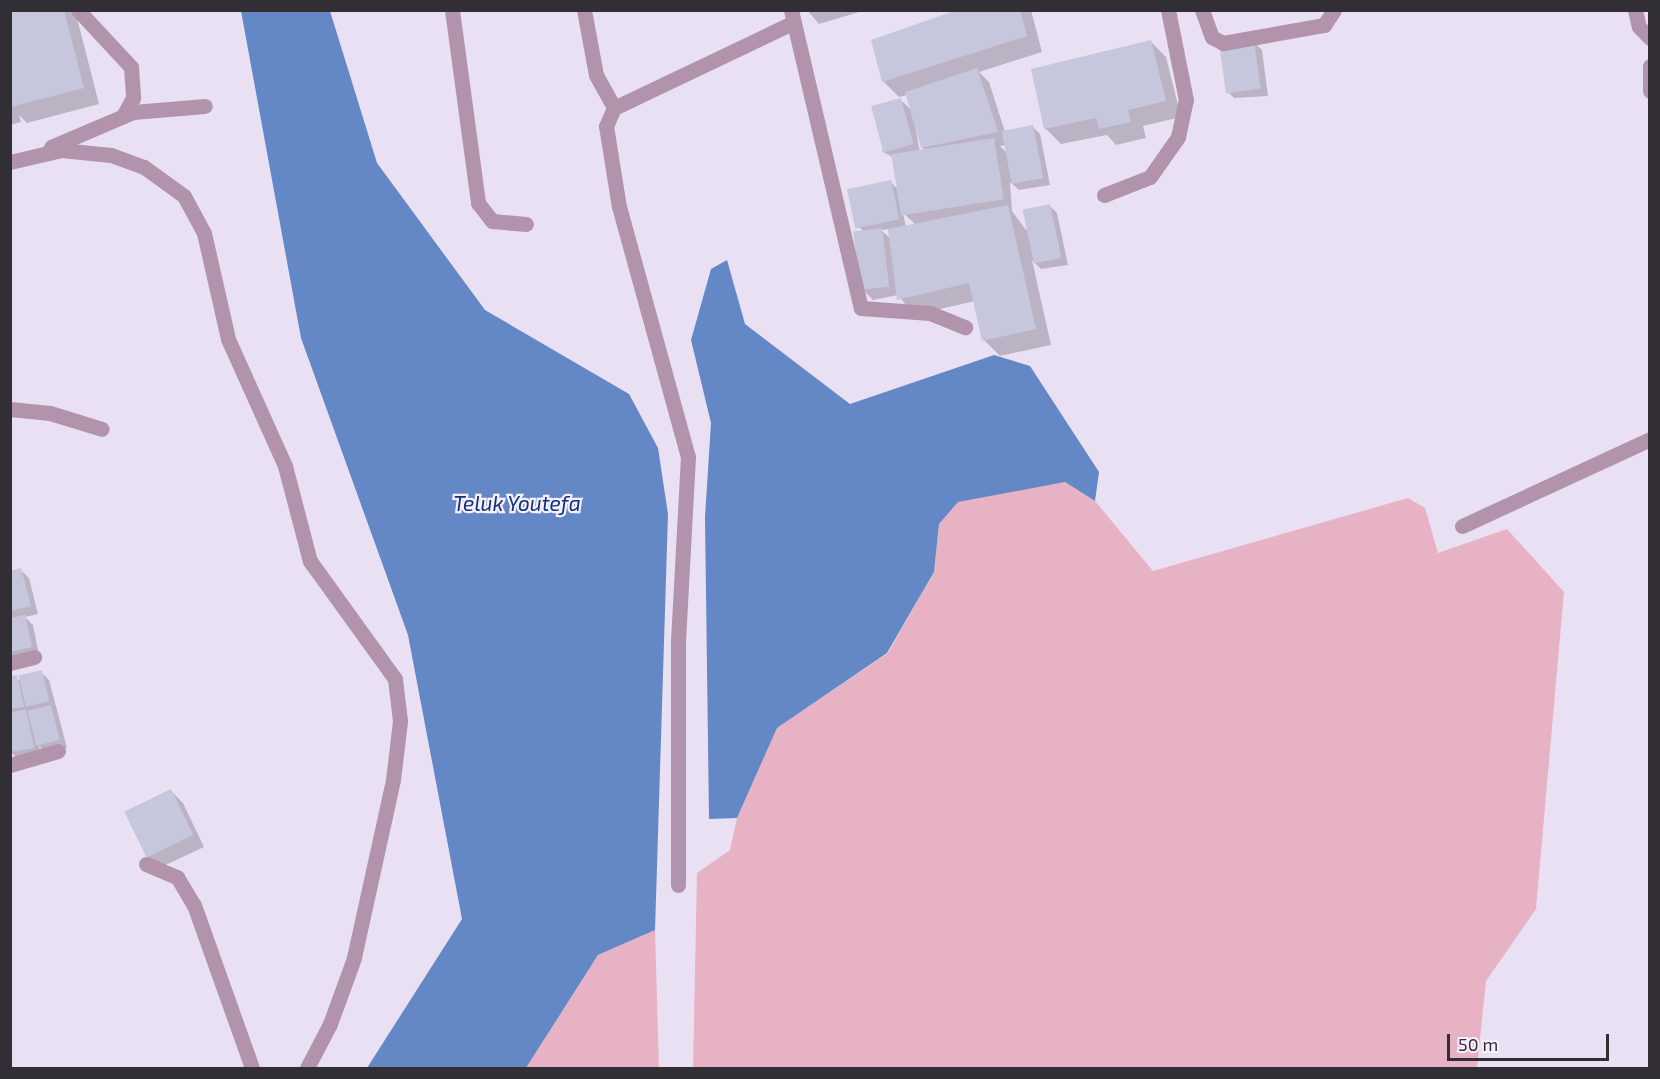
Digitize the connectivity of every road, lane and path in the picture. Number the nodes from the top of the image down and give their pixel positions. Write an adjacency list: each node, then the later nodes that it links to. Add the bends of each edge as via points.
1 (78, 10): 14 (street, via 131,68 133,98)
2 (452, 10): 18 (street, via 478,203 492,221)
3 (584, 10): 13 (street, via 596,75)
4 (1168, 10): 17 (street, via 1186,100 1178,137 1150,177)
5 (1202, 10): 6 (street, via 1212,37 1223,43 1324,25)
6 (1334, 10)
7 (1635, 10): 9 (street, via 1639,27)
8 (792, 16): 13 (street); 19 (street, via 855,297 870,313 930,313)
9 (1650, 38)
10 (1650, 66): 11 (street)
11 (1650, 91)
12 (205, 106): 14 (street, via 154,108)
13 (614, 108): 29 (street, via 606,138 619,207 688,457 678,641)
14 (123, 116): 15 (street)
15 (34, 154): 16 (street); 31 (street, via 83,150 144,166 173,185 195,211 228,339 285,466 310,561 395,679 400,721 393,780 354,958 330,1024)
16 (10, 162)
17 (1104, 195)
18 (526, 224)
19 (965, 327)
20 (10, 409): 21 (street, via 50,413)
21 (102, 429)
22 (1650, 439): 23 (street)
23 (1462, 526)
24 (34, 657): 25 (street)
25 (10, 663)
26 (58, 751): 27 (street)
27 (10, 765)
28 (146, 864): 30 (street, via 177,877 190,896)
29 (678, 885)
30 (252, 1068)
31 (307, 1068)

